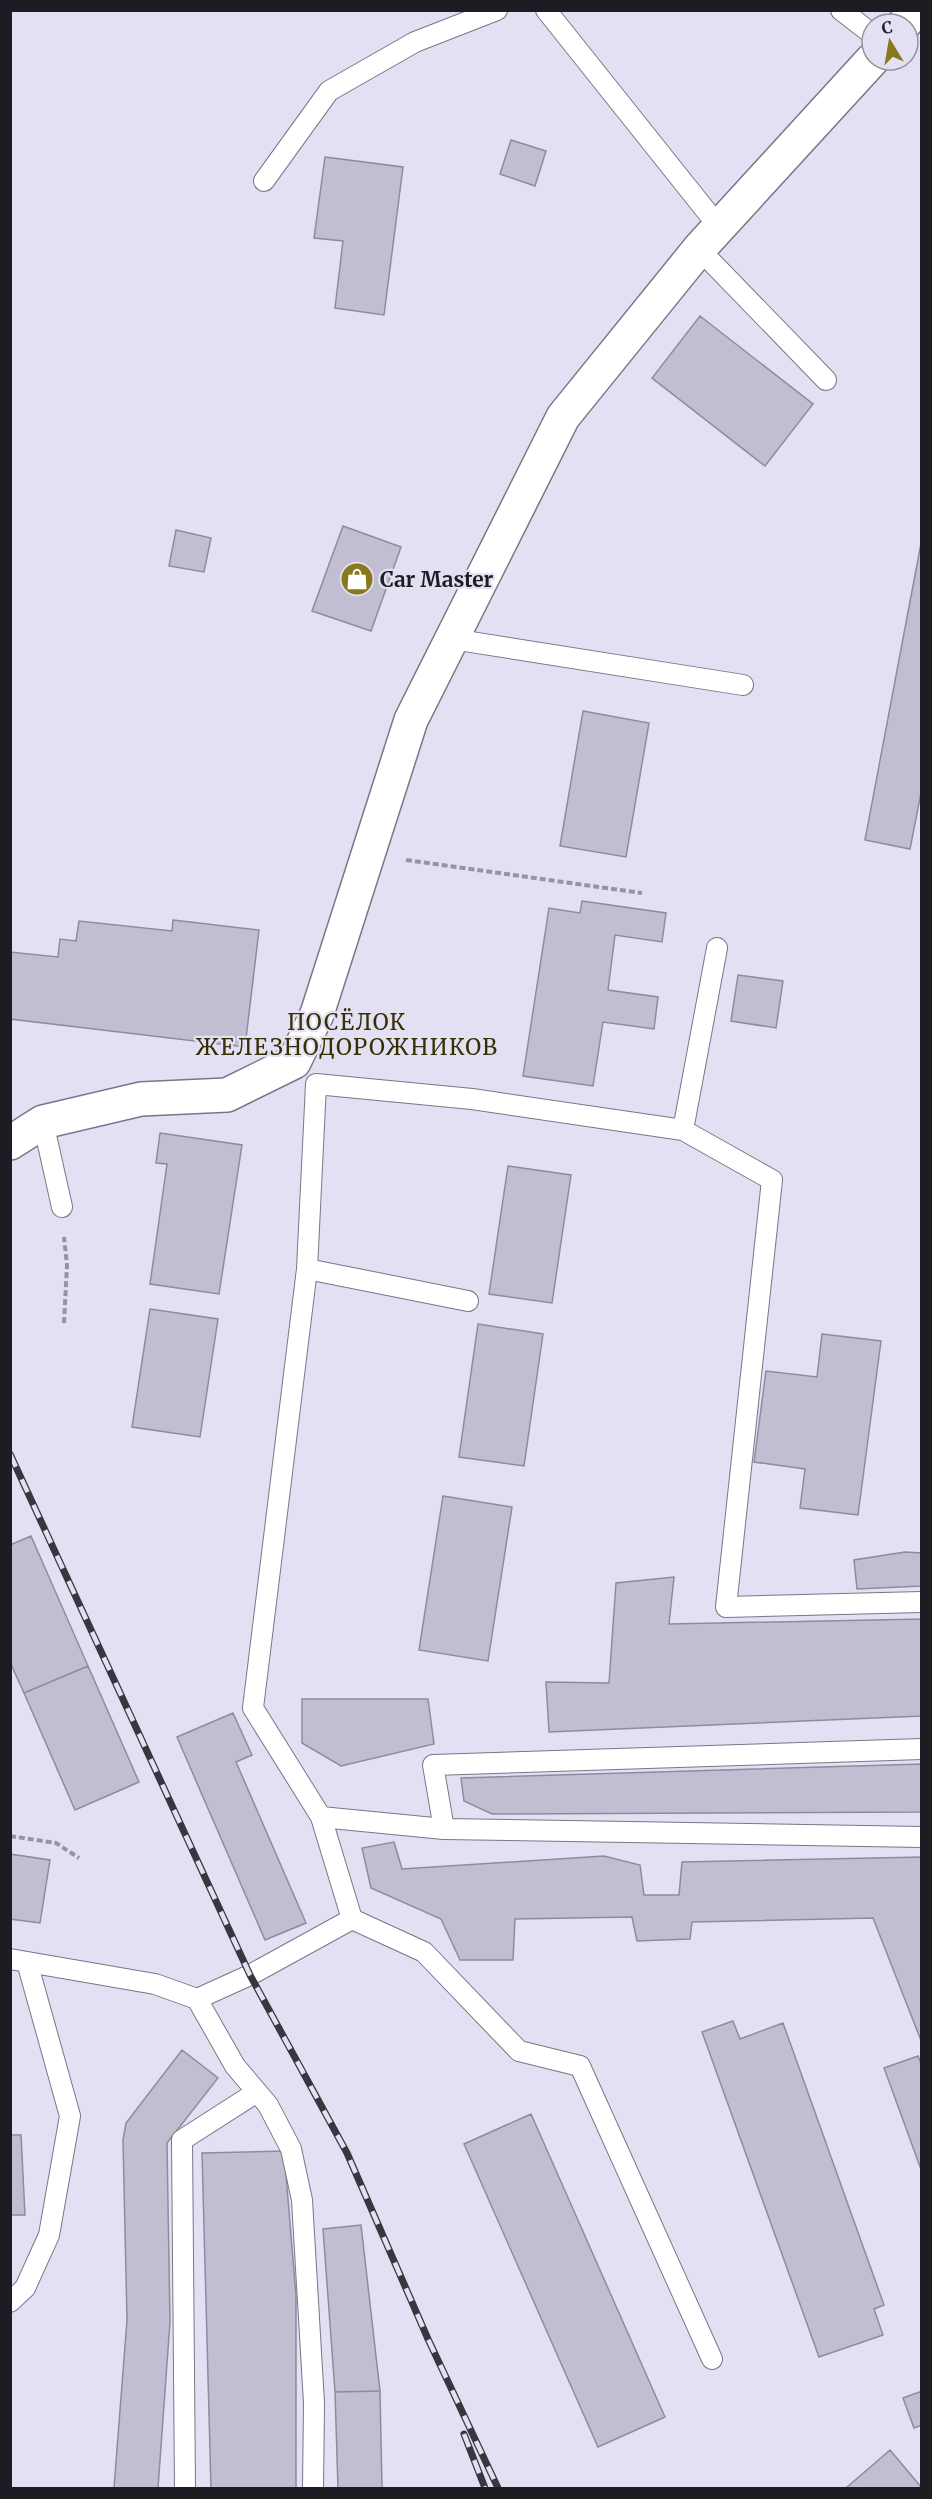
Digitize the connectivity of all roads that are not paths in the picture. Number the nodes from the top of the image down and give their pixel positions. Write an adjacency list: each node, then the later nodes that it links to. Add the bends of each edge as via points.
1 (497, 10): 6 (lane, via 415,42 329,91)
2 (546, 10): 7 (lane)
3 (841, 10): 4 (lane)
4 (860, 25)
5 (861, 72): 7 (street)
6 (264, 181)
7 (709, 238): 8 (lane); 9 (street, via 563,417)
8 (826, 380)
9 (452, 639): 10 (lane); 12 (street, via 411,720 317,1014)
10 (743, 685)
11 (717, 948): 14 (lane)
12 (305, 1073): 13 (street, via 226,1095 141,1099); 14 (lane); 17 (lane)
13 (43, 1122): 15 (street); 16 (lane)
14 (683, 1130): 19 (lane, via 772,1180 726,1606)
15 (10, 1143)
16 (62, 1207)
17 (307, 1269): 18 (lane); 21 (lane, via 253,1708)
18 (468, 1301)
19 (921, 1602)
20 (921, 1749): 22 (lane, via 433,1765)
21 (321, 1817): 22 (lane); 24 (lane)
22 (444, 1829): 23 (lane)
23 (921, 1837)
24 (352, 1918): 26 (lane, via 250,1975); 29 (lane, via 424,1952 519,2051 580,2066)
25 (19, 1961): 26 (lane, via 155,1984); 28 (lane, via 70,2116 49,2235 26,2288)
26 (196, 1999): 27 (lane, via 235,2066)
27 (257, 2092): 30 (lane, via 182,2140); 31 (lane, via 291,2149 302,2200 314,2403)
28 (10, 2302)
29 (712, 2359)
30 (185, 2488)
31 (314, 2488)

